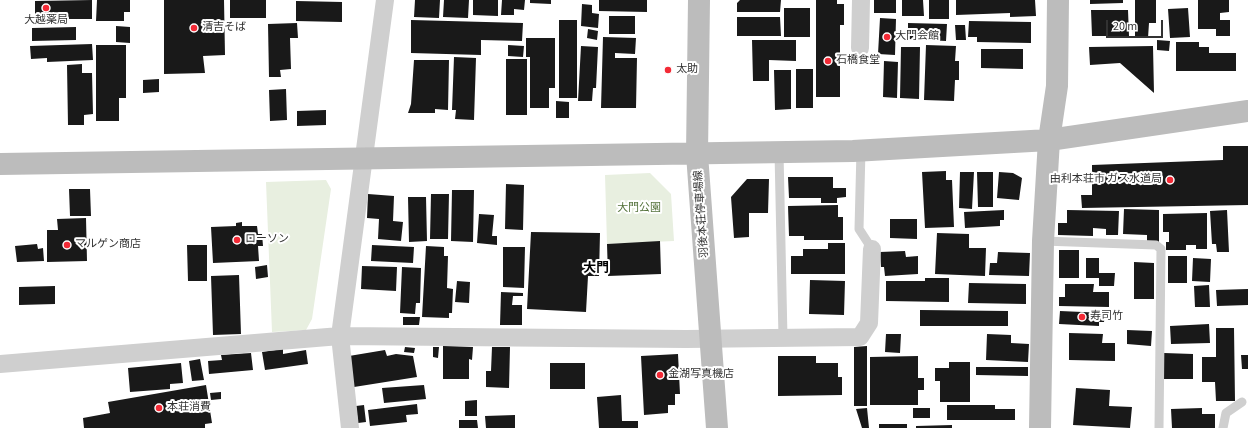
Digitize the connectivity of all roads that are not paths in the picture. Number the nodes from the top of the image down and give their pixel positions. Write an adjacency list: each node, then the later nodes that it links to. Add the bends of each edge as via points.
1 (385, 0): 11 (street)
2 (699, 0): 10 (street, 羽後本荘停車場線)
3 (861, 0): 5 (street)
4 (1058, 0): 7 (street, via 1057,86)
5 (860, 48)
6 (1248, 112): 7 (street)
7 (1049, 140): 8 (street); 13 (street)
8 (861, 150): 9 (street); 14 (lane, via 859,228)
9 (779, 152): 10 (street); 16 (lane)
10 (697, 154): 11 (street); 17 (street, 羽後本荘停車場線)
11 (363, 157): 12 (street); 15 (street)
12 (0, 164)
13 (1043, 240): 22 (street); 23 (lane, via 1156,245 1161,249)
14 (872, 249): 16 (street, via 869,323 860,337)
15 (340, 336): 17 (street); 18 (street); 20 (street)
16 (783, 338): 17 (street)
17 (711, 339): 21 (street, 羽後本荘停車場線)
18 (0, 364)
19 (1242, 402): 24 (lane, via 1226,413)
20 (350, 428)
21 (717, 428)
22 (1040, 428)
23 (1158, 428)
24 (1223, 428)

